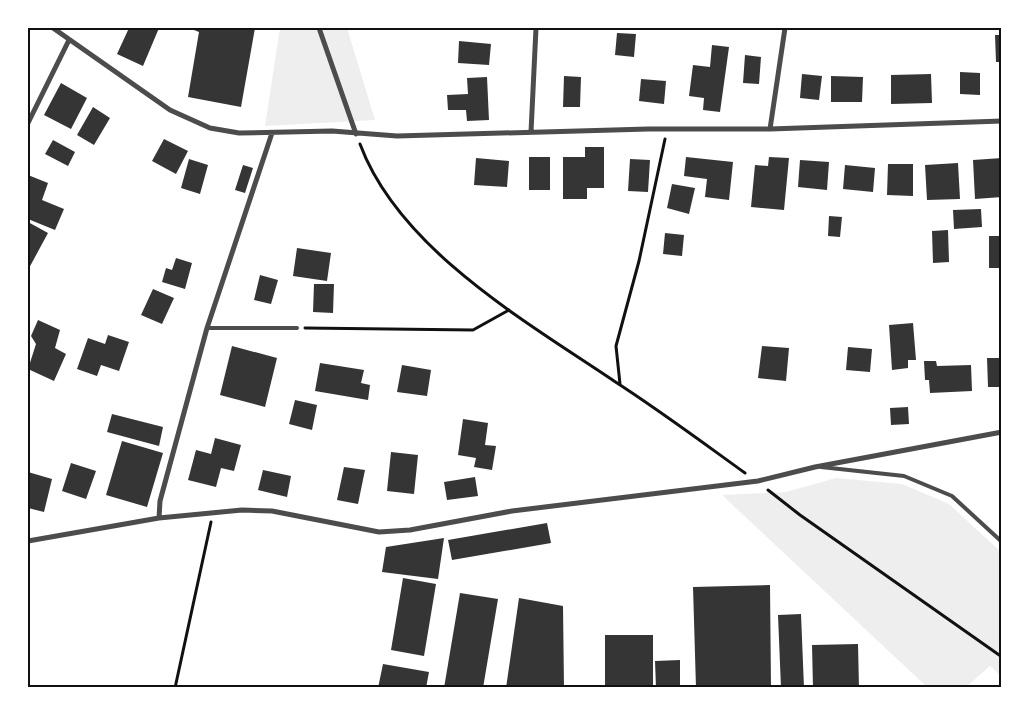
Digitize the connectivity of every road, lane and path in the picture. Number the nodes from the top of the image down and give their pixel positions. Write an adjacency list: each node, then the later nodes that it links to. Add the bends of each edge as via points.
1 (53, 28): 5 (street)
2 (318, 28): 12 (street)
3 (536, 28): 10 (street)
4 (785, 28): 9 (street)
5 (69, 40): 7 (street); 11 (street, via 170,110 210,128 240,133)
6 (1002, 121): 9 (street)
7 (28, 123)
8 (667, 129): 9 (street); 10 (street); 16 (path, via 639,260 616,346)
9 (770, 129)
10 (531, 132): 12 (street)
11 (272, 133): 12 (street); 14 (street)
12 (356, 134): 13 (path, via 368,167 416,231 443,258)
13 (509, 310): 15 (path, via 473,330); 16 (path)
14 (208, 328): 15 (lane); 21 (street)
15 (297, 328)
16 (620, 384): 19 (path)
17 (1002, 432): 18 (street)
18 (815, 467): 19 (street); 23 (lane, via 904,476 952,496)
19 (758, 481): 20 (street, via 512,511 379,532 272,511); 24 (path, via 800,515)
20 (212, 512): 21 (street); 25 (path)
21 (158, 518): 22 (street)
22 (28, 541)
23 (1002, 542)
24 (1002, 657)
25 (175, 688)

